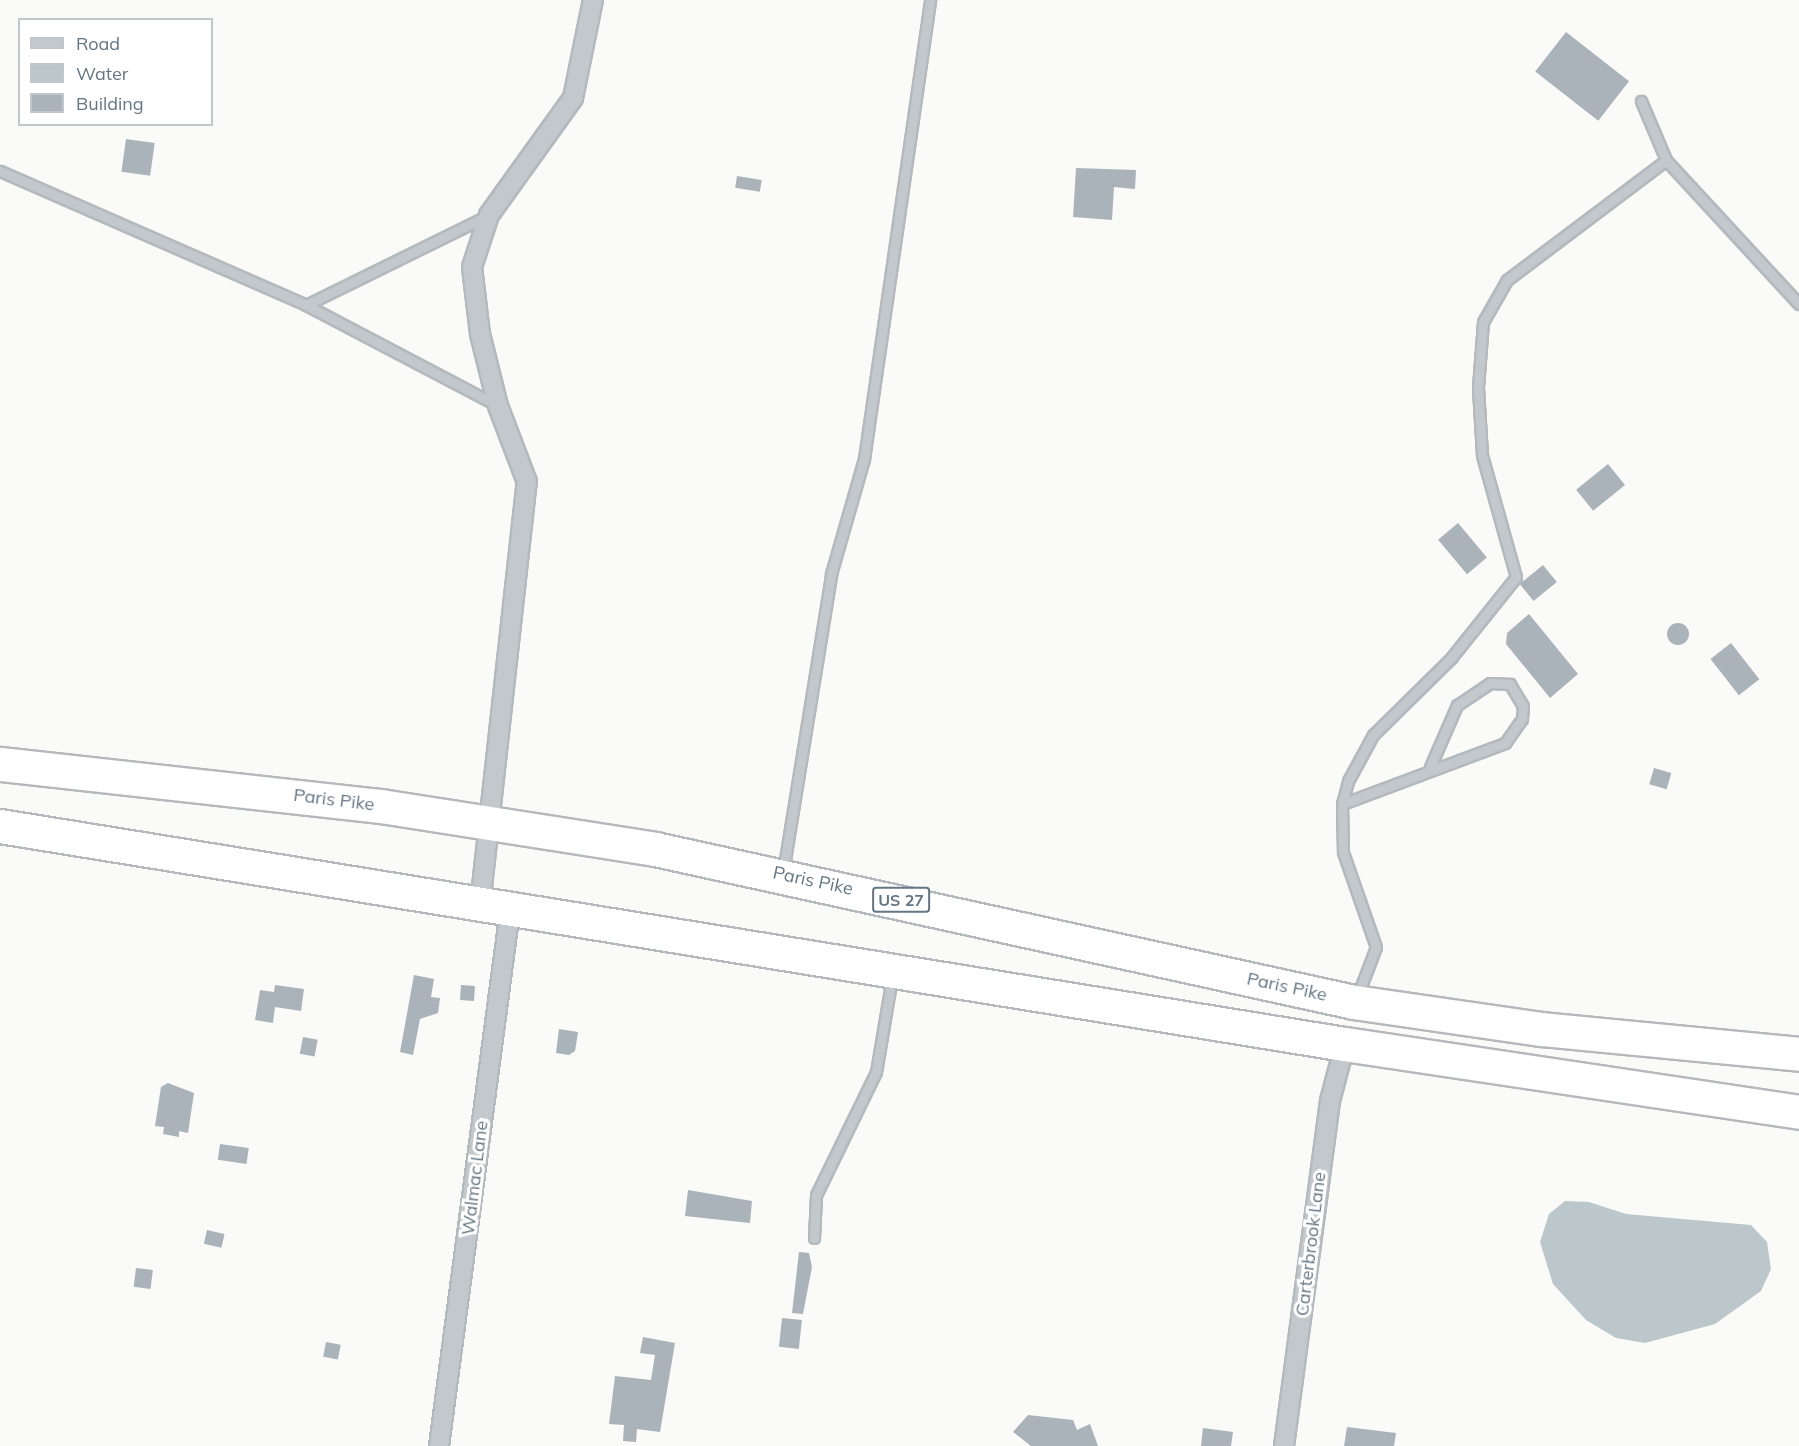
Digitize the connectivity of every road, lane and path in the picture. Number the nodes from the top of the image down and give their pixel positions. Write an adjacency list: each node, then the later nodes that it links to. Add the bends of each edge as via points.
1 (593, 0): 6 (street, Walmac Lane, via 573,98)
2 (930, 0): 15 (lane, via 864,459 831,574)
3 (1641, 101): 4 (lane)
4 (1666, 160): 7 (lane); 12 (lane, via 1507,280 1491,303 1480,335 1482,455 1516,577 1451,658 1373,735)
5 (0, 171): 8 (lane)
6 (489, 215): 8 (lane); 9 (street, Walmac Lane, via 472,267 480,334)
7 (1799, 304)
8 (306, 305): 9 (lane)
9 (498, 406): 13 (street, Walmac Lane, via 527,482)
10 (0, 764): 13 (highway, Paris Pike / US 27)
11 (1430, 767): 11 (lane, via 1505,743 1522,719 1523,706 1510,684 1490,683 1457,705); 12 (lane)
12 (1342, 804): 18 (lane, via 1343,852 1376,947)
13 (489, 823): 15 (highway, Paris Pike / US 27); 16 (street, Walmac Lane)
14 (0, 826): 16 (highway)
15 (783, 875): 18 (highway, Paris Pike / US 27)
16 (495, 908): 17 (highway); 23 (street, Walmac Lane)
17 (893, 972): 19 (highway); 22 (lane, via 876,1072 816,1195)
18 (1354, 1002): 19 (highway); 20 (highway, Paris Pike / US 27, via 1541,1029)
19 (1345, 1044): 21 (highway); 24 (street, Carterbrook Lane, via 1330,1101)
20 (1799, 1054)
21 (1799, 1112)
22 (814, 1238)
23 (440, 1446)
24 (1284, 1446)

